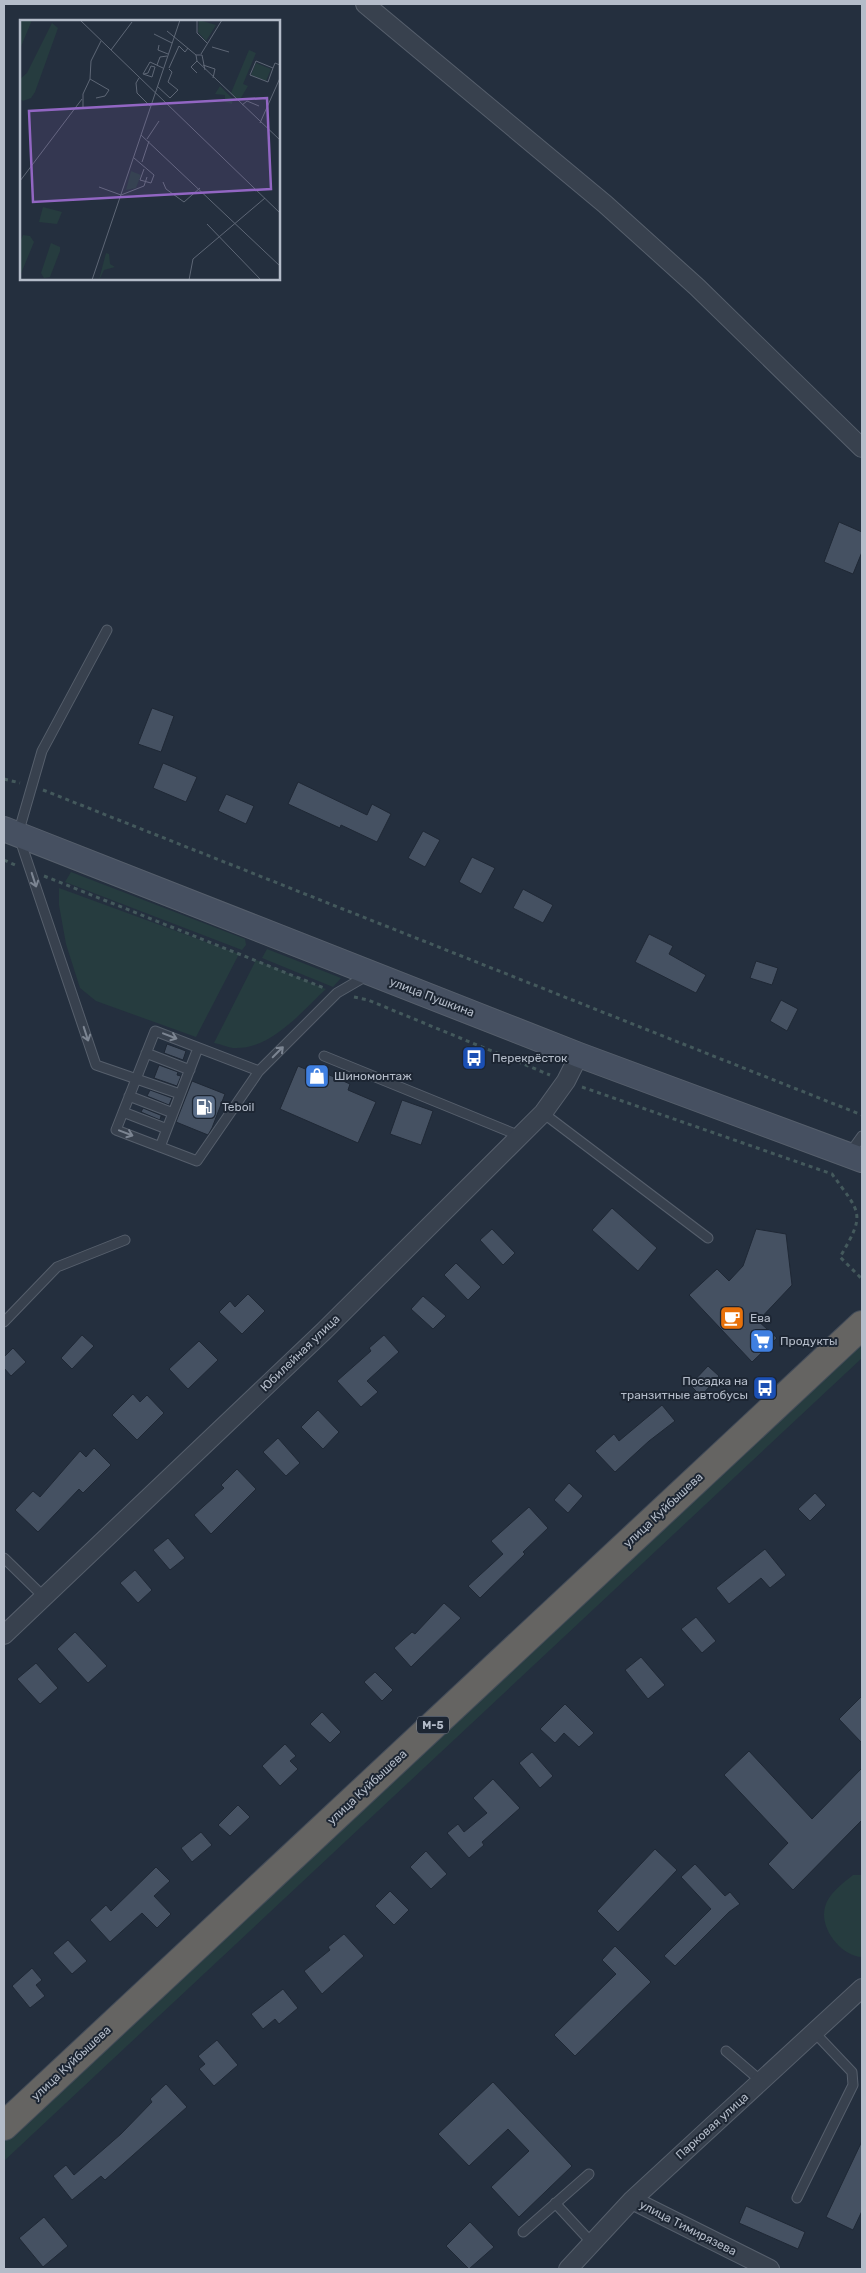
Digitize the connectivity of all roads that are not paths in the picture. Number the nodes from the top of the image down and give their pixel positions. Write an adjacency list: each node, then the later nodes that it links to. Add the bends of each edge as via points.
1 (365, 4): 2 (street, via 605,204 697,287)
2 (862, 448)
3 (107, 630): 4 (lane, via 42,751)
4 (11, 831): 5 (main road, улица Пушкина); 12 (lane, one-way to 12, via 31,871 96,1065)
5 (370, 973): 9 (main road, улица Пушкина); 11 (lane, one-way to 5, via 337,993)
6 (198, 1048): 7 (lane, one-way to 6, via 155,1031); 10 (lane); 11 (lane)
7 (146, 1054): 10 (lane); 12 (lane)
8 (324, 1056): 19 (lane)
9 (579, 1056): 17 (street, Юбилейная улица); 21 (main road, улица Пушкина)
10 (190, 1070): 13 (lane)
11 (259, 1071): 20 (lane, via 197,1161)
12 (136, 1078): 13 (lane); 14 (lane)
13 (180, 1094): 16 (lane)
14 (129, 1096): 15 (lane); 16 (lane)
15 (123, 1112): 18 (lane); 20 (lane, one-way to 20, via 116,1130)
16 (173, 1113): 18 (lane)
17 (543, 1113): 19 (street, Юбилейная улица); 22 (lane)
18 (167, 1129): 20 (lane)
19 (520, 1136): 27 (street, Юбилейная улица, via 324,1331)
20 (160, 1147)
21 (859, 1154)
22 (708, 1238)
23 (125, 1240): 24 (lane, via 57,1267)
24 (4, 1322)
25 (862, 1324): 33 (highway, улица Куйбышева / М-5)
26 (4, 1558): 27 (lane)
27 (44, 1597): 28 (street, Юбилейная улица)
28 (4, 1635)
29 (862, 1988): 30 (street, Парковая улица)
30 (814, 2033): 32 (street, Парковая улица); 35 (lane, via 852,2072 853,2085)
31 (726, 2051): 32 (lane)
32 (761, 2081): 36 (street, Парковая улица)
33 (4, 2126)
34 (589, 2174): 37 (lane)
35 (797, 2198)
36 (632, 2200): 39 (street, Парковая улица); 41 (street, улица Тимирязева)
37 (555, 2203): 38 (lane); 39 (lane)
38 (523, 2232)
39 (592, 2243): 40 (street, Парковая улица)
40 (568, 2269)
41 (770, 2269)

